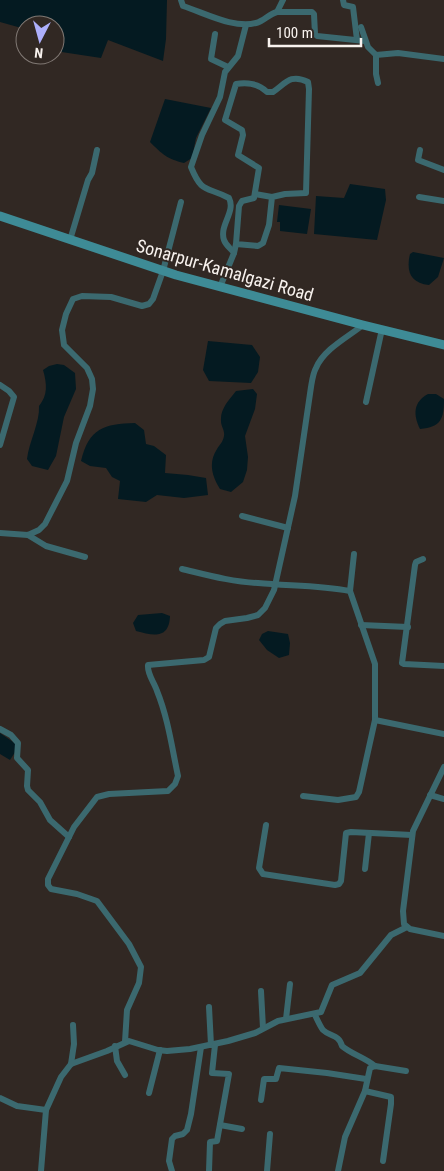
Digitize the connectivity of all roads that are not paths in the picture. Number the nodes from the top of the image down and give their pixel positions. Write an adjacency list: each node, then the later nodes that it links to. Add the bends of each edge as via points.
1 (181, 0): 5 (street, via 183,6)
2 (283, 0): 4 (street)
3 (343, 0): 8 (street, via 353,8)
4 (277, 12): 5 (street); 8 (street, via 312,12 317,36)
5 (246, 25): 12 (street, via 236,61)
6 (361, 27): 9 (street)
7 (215, 34): 12 (street, via 211,60)
8 (357, 40): 9 (street)
9 (365, 41): 10 (street)
10 (376, 56): 11 (street, via 398,53); 13 (street)
11 (444, 58)
12 (228, 67): 25 (street, via 220,97 191,167 201,186 229,198 229,216 224,224 223,237)
13 (378, 83)
14 (97, 150): 23 (street)
15 (420, 150): 16 (street, via 418,160)
16 (444, 170)
17 (255, 194): 18 (street); 18 (street, via 259,168 238,155 242,130 225,120 236,84 254,84 272,92 287,80 303,80 308,82 306,193); 24 (street, via 254,198 242,201 239,206)
18 (272, 197): 24 (street, via 263,243 258,246)
19 (419, 197): 21 (street)
20 (181, 202): 26 (street)
21 (444, 202)
22 (0, 216): 23 (main road, Sonarpur-Kamalgazi Road)
23 (70, 240): 26 (main road, Sonarpur-Kamalgazi Road)
24 (236, 244): 25 (street)
25 (234, 253): 27 (street)
26 (163, 271): 27 (main road, Sonarpur-Kamalgazi Road); 37 (street, via 149,304 142,306 111,297 82,296 73,299 62,330 64,345 87,368 92,379 90,406 56,505 45,524)
27 (220, 287): 28 (main road, Sonarpur-Kamalgazi Road)
28 (363, 325): 29 (main road, Sonarpur-Kamalgazi Road); 35 (street, via 321,359 315,369)
29 (382, 329): 30 (main road, Sonarpur-Kamalgazi Road); 32 (street)
30 (444, 345)
31 (0, 385): 33 (street, via 14,397)
32 (366, 402)
33 (0, 445)
34 (242, 516): 35 (street)
35 (288, 528): 42 (street)
36 (0, 533): 37 (street)
37 (28, 535): 39 (street, via 46,546)
38 (354, 554): 43 (street)
39 (86, 557)
40 (423, 559): 45 (street, via 415,565)
41 (182, 569): 42 (street, via 235,580)
42 (275, 583): 43 (street); 57 (street, via 262,611 248,618 225,621 216,628 209,657 199,662 148,665 166,718 178,776 176,784 168,791 158,793 97,797)
43 (350, 591): 44 (street)
44 (361, 625): 45 (street); 47 (street, via 375,664)
45 (408, 627): 46 (street, via 402,663)
46 (444, 666)
47 (375, 720): 49 (street); 52 (street, via 358,795 338,800)
48 (0, 730): 57 (street, via 18,743 17,758 28,770 28,790 40,802 50,820)
49 (444, 734)
50 (444, 767): 51 (street)
51 (430, 795): 53 (street); 56 (street)
52 (303, 796)
53 (444, 799)
54 (266, 825): 55 (street, via 260,872 335,885 341,881 346,833)
55 (369, 833): 56 (street); 58 (street)
56 (412, 835): 59 (street, via 403,912)
57 (69, 837): 68 (street, via 50,874 48,885 51,889 97,901 129,944 141,967 139,983 127,1010)
58 (364, 869)
59 (407, 927): 60 (street); 64 (street, via 391,935 360,973 332,985 324,1008)
60 (444, 936)
61 (290, 984): 65 (street)
62 (261, 991): 67 (street)
63 (209, 1007): 69 (street)
64 (315, 1015): 65 (street); 74 (street, via 322,1029 336,1036 342,1046)
65 (286, 1019): 67 (street)
66 (73, 1025): 73 (street)
67 (262, 1028): 69 (street)
68 (126, 1042): 70 (street); 72 (street)
69 (213, 1045): 71 (street); 83 (street, via 212,1073 229,1074)
70 (115, 1046): 73 (street); 76 (street, via 117,1061)
71 (201, 1047): 72 (street); 88 (street, via 187,1130 172,1139 169,1161)
72 (160, 1050): 79 (street)
73 (71, 1064): 82 (street, via 61,1077)
74 (375, 1066): 75 (street); 77 (street, via 370,1068)
75 (406, 1071)
76 (125, 1075)
77 (366, 1079): 78 (street); 81 (street, via 279,1068 276,1080 264,1079)
78 (364, 1092): 86 (street, via 390,1097); 91 (street, via 345,1137)
79 (149, 1093)
80 (0, 1098): 82 (street, via 21,1107)
81 (261, 1100)
82 (46, 1110): 87 (street)
83 (220, 1125): 84 (street); 89 (street, via 217,1141 210,1142)
84 (242, 1129)
85 (270, 1134): 90 (street)
86 (383, 1161)
87 (41, 1171)
88 (172, 1171)
89 (208, 1171)
90 (267, 1171)
91 (338, 1171)

